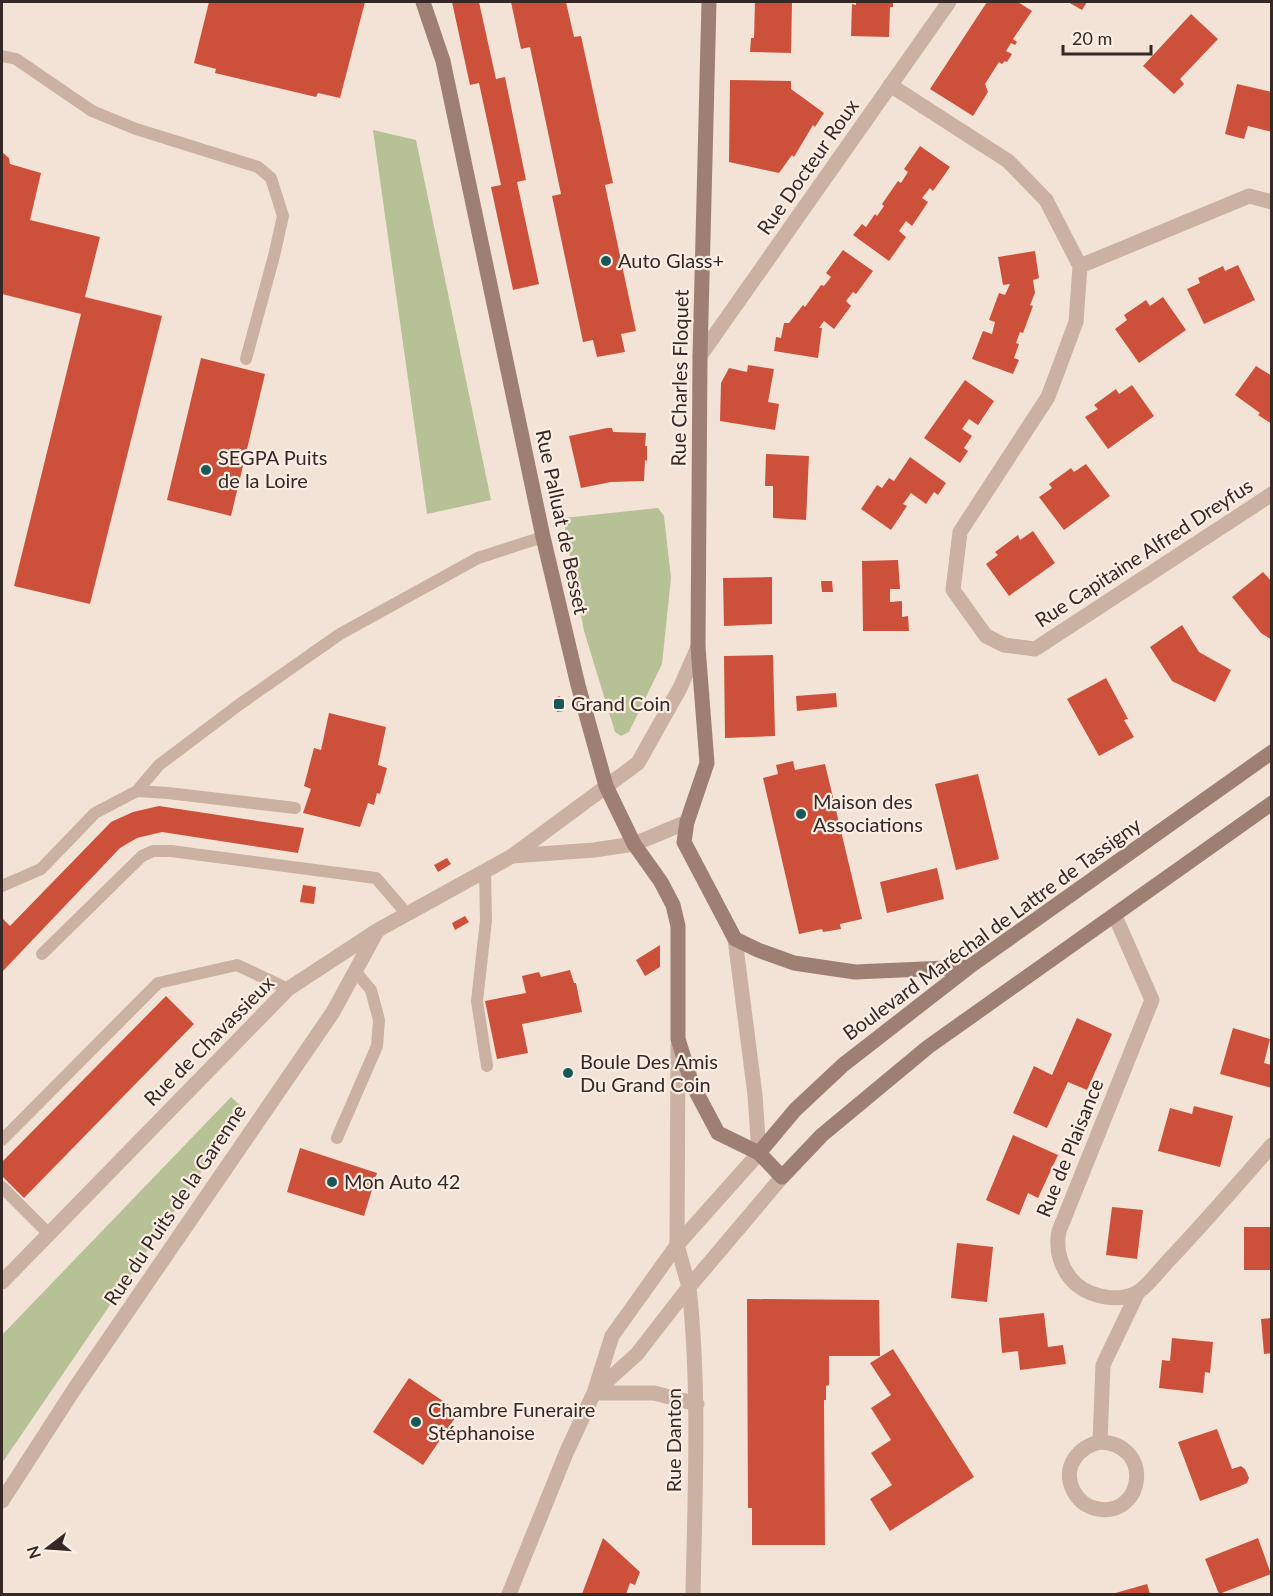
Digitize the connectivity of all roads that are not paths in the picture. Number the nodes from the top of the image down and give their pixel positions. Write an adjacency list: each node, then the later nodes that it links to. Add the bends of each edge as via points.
1 (423, 2): 11 (main road, Rue Palluat de Besset, via 442,62)
2 (709, 2): 8 (main road, Rue Charles Floquet)
3 (949, 2): 5 (street, Rue Docteur Roux)
4 (2, 56): 9 (lane, via 16,59 92,111 258,167 271,178 283,216)
5 (890, 85): 7 (street, via 1008,161 1046,200); 8 (street, Rue Docteur Roux)
6 (1272, 202): 7 (street, via 1249,196)
7 (1080, 266): 10 (street, Rue Capitaine Alfred Dreyfus, via 1076,322 1048,398 960,532 953,590 986,636 1004,645 1035,650)
8 (700, 357): 12 (main road, Rue Charles Floquet)
9 (246, 359)
10 (1272, 494)
11 (543, 537): 14 (main road, Rue Palluat de Besset); 15 (lane, via 478,558 340,634 159,765)
12 (698, 647): 14 (street, Rue Charles Floquet, via 638,763); 18 (main road, Rue Charles Floquet, via 707,763)
13 (1272, 752): 28 (main road, Boulevard Maréchal de Lattre de Tassigny)
14 (606, 786): 19 (main road, Rue Palluat de Besset); 20 (street, Rue de Chavassieux)
15 (137, 791): 17 (lane); 22 (lane, via 96,813 41,869)
16 (1272, 803): 24 (main road, Boulevard Maréchal de Lattre de Tassigny)
17 (294, 808)
18 (687, 822): 19 (street, Rue de Chavassieux); 26 (main road, Rue Charles Floquet, via 684,842)
19 (634, 844): 20 (street, Rue de Chavassieux); 31 (main road, Rue Palluat de Besset, via 674,905 678,926)
20 (512, 856): 21 (street, Rue de Chavassieux)
21 (485, 872): 23 (street, Rue de Chavassieux); 32 (lane, via 486,920 477,1001)
22 (2, 886)
23 (407, 914): 25 (street, Rue de Chavassieux); 27 (lane, via 376,878 153,851 141,856)
24 (1115, 916): 37 (main road, Boulevard Maréchal de Lattre de Tassigny, via 928,1047 822,1135); 43 (street, Rue de Plaisance, via 1152,1000 1056,1245 1064,1270 1083,1289 1109,1298)
25 (378, 930): 29 (street, Rue du Puits de la Garenne); 30 (street, Rue de Chavassieux)
26 (735, 939): 28 (main road, via 794,963 855,972); 36 (street)
27 (42, 954)
28 (969, 967): 36 (main road, Boulevard Maréchal de Lattre de Tassigny, via 843,1065 795,1110)
29 (355, 971): 33 (lane, via 371,990 379,1020 377,1046); 47 (street, Rue du Puits de la Garenne, via 333,1012)
30 (288, 989): 34 (lane, via 237,965 158,983); 39 (street, Rue de Chavassieux)
31 (678, 1039): 36 (main road, Rue Palluat de Besset, via 692,1084 718,1133); 40 (street, Rue Danton)
32 (487, 1066)
33 (337, 1138)
34 (2, 1140)
35 (1272, 1145): 43 (street)
36 (759, 1153): 37 (main road); 40 (street, Boulevard Maréchal de Lattre de Tassigny)
37 (782, 1177): 42 (street, Boulevard Maréchal de Lattre de Tassigny)
38 (2, 1187): 39 (lane)
39 (49, 1234): 41 (street, Rue de Chavassieux)
40 (677, 1245): 42 (street, Rue Danton); 44 (street, Boulevard Maréchal de Lattre de Tassigny, via 612,1336)
41 (2, 1282)
42 (689, 1287): 44 (street, Boulevard Maréchal de Lattre de Tassigny, via 637,1354); 45 (street, Rue Danton)
43 (1138, 1292): 46 (street, via 1103,1365)
44 (594, 1393): 45 (street, via 654,1393); 48 (street, Boulevard Maréchal de Lattre de Tassigny)
45 (697, 1404): 49 (street, Rue Danton)
46 (1100, 1442): 46 (street, via 1080,1451 1069,1477 1078,1498 1092,1508 1114,1508 1127,1500 1138,1475 1126,1450)
47 (2, 1501)
48 (508, 1594)
49 (693, 1594)

